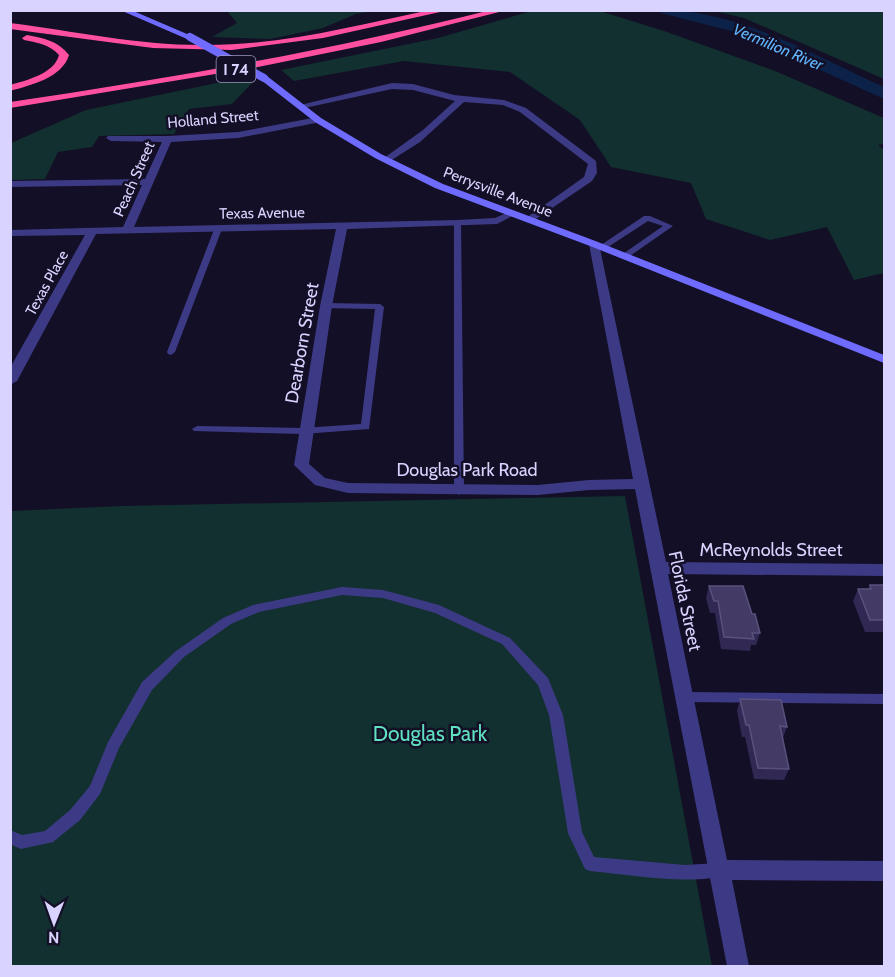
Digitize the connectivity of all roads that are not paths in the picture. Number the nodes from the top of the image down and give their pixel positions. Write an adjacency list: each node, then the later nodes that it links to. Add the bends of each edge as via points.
1 (123, 10): 12 (street, Perrysville Avenue, bridge, via 190,37 264,78)
2 (457, 10): 4 (highway, I 74)
3 (503, 10): 5 (highway, I 74)
4 (436, 13): 6 (highway, via 278,43 202,48 127,43); 9 (highway, I 74, via 266,53)
5 (460, 21): 11 (highway, I 74, via 199,76); 13 (highway, via 327,55)
6 (10, 26)
7 (10, 37): 8 (highway, via 51,44 64,55 62,62 40,79)
8 (10, 88)
9 (10, 94)
10 (462, 99): 12 (street, via 425,88 392,86); 17 (street, via 441,121); 21 (street, via 504,103 523,110 593,163 588,179)
11 (10, 105)
12 (300, 106): 14 (street, Perrysville Avenue)
13 (10, 116)
14 (318, 120): 16 (street, Holland Street, via 238,135); 17 (street, Perrysville Avenue)
15 (111, 138): 16 (street, Holland Street)
16 (168, 139): 18 (street, Peach Street)
17 (387, 160): 20 (street, Perrysville Avenue, via 439,186)
18 (149, 182): 19 (street); 26 (street, Peach Street)
19 (10, 184)
20 (511, 214): 21 (street, Perrysville Avenue); 22 (street, Texas Avenue, via 497,221)
21 (530, 220): 28 (street, Perrysville Avenue)
22 (457, 223): 23 (street, Texas Avenue); 38 (lane)
23 (342, 227): 24 (street, Texas Avenue); 30 (street, Dearborn Street)
24 (218, 229): 26 (street, Texas Avenue); 31 (lane)
25 (92, 231): 26 (street, Texas Avenue); 27 (street, Texas Avenue); 33 (street, Texas Place)
26 (127, 231)
27 (10, 233)
28 (598, 245): 29 (street, Perrysville Avenue); 29 (lane, via 647,218 669,226); 37 (street, Florida Street)
29 (624, 256): 32 (street, Perrysville Avenue)
30 (326, 306): 35 (street, Dearborn Street); 35 (lane, via 380,307 366,427 326,432)
31 (171, 352)
32 (885, 359)
33 (10, 381)
34 (197, 429): 35 (lane)
35 (306, 429): 36 (street, Dearborn Street)
36 (301, 465): 38 (street, Douglas Park Road, via 320,482 348,488)
37 (640, 484): 38 (street, Douglas Park Road); 39 (street, Florida Street)
38 (459, 491)
39 (657, 568): 40 (street, McReynolds Street); 41 (street, Florida Street)
40 (885, 570)
41 (686, 697): 42 (lane); 44 (street, Florida Street)
42 (885, 699)
43 (10, 837): 44 (lane, via 21,842 48,837 75,815 95,790 113,746 147,686 180,654 227,621 257,608 342,591 382,594 439,610 506,641 543,682 556,716 575,833 590,864 685,872)
44 (718, 870): 45 (street); 46 (street, Florida Street)
45 (885, 871)
46 (738, 966)

